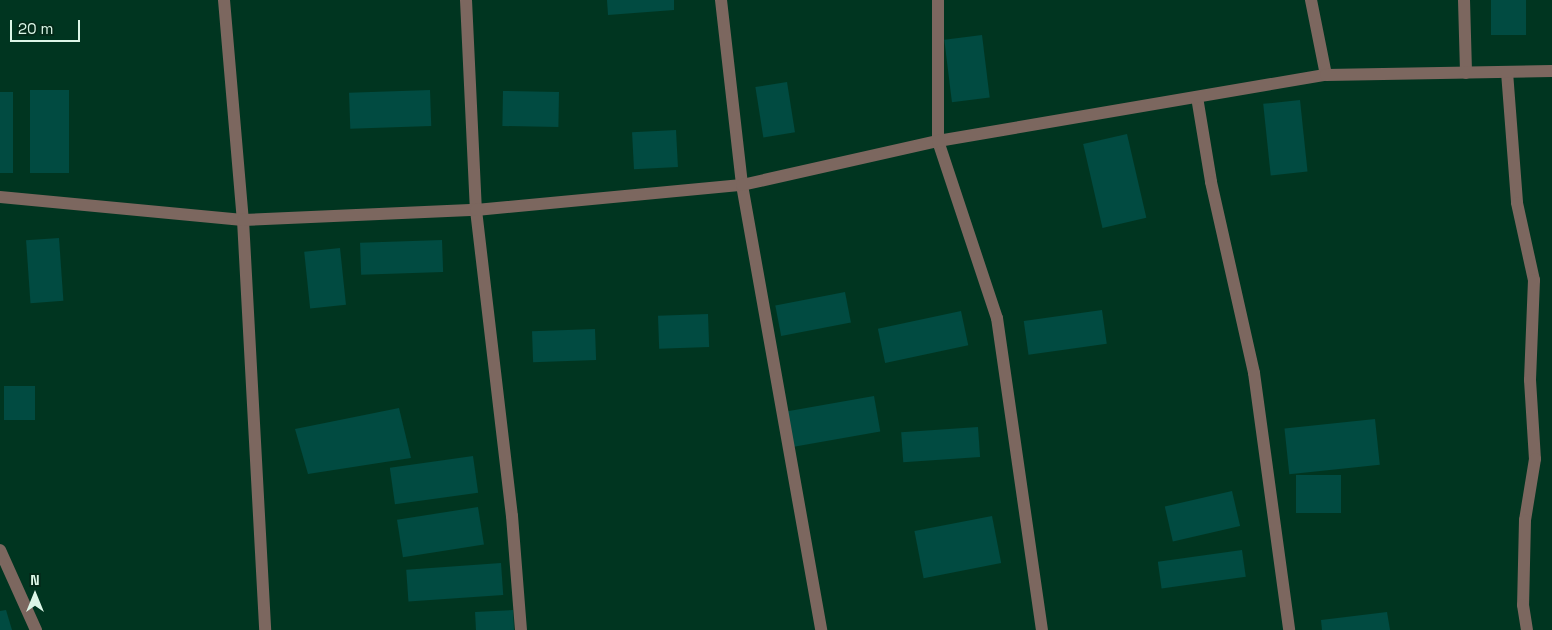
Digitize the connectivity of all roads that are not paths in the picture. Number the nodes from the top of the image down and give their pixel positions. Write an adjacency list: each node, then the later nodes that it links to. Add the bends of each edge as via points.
1 (224, 0): 16 (street)
2 (466, 0): 15 (street)
3 (721, 0): 13 (street)
4 (938, 0): 12 (street)
5 (1311, 0): 10 (street)
6 (1464, 0): 9 (street)
7 (1552, 71): 8 (street)
8 (1507, 72): 9 (street); 24 (street, via 1517,203 1534,280 1530,380 1535,459 1525,520 1523,605)
9 (1466, 73): 10 (street)
10 (1326, 75): 11 (street)
11 (1197, 97): 12 (street); 23 (street, via 1210,182 1254,373)
12 (938, 141): 13 (street); 22 (street, via 997,318)
13 (742, 186): 15 (street); 21 (street)
14 (0, 197): 16 (street)
15 (476, 210): 16 (street); 20 (street, via 512,516)
16 (244, 220): 19 (street)
17 (0, 550): 18 (street)
18 (36, 630)
19 (265, 630)
20 (521, 630)
21 (821, 630)
22 (1042, 630)
23 (1289, 630)
24 (1527, 630)

